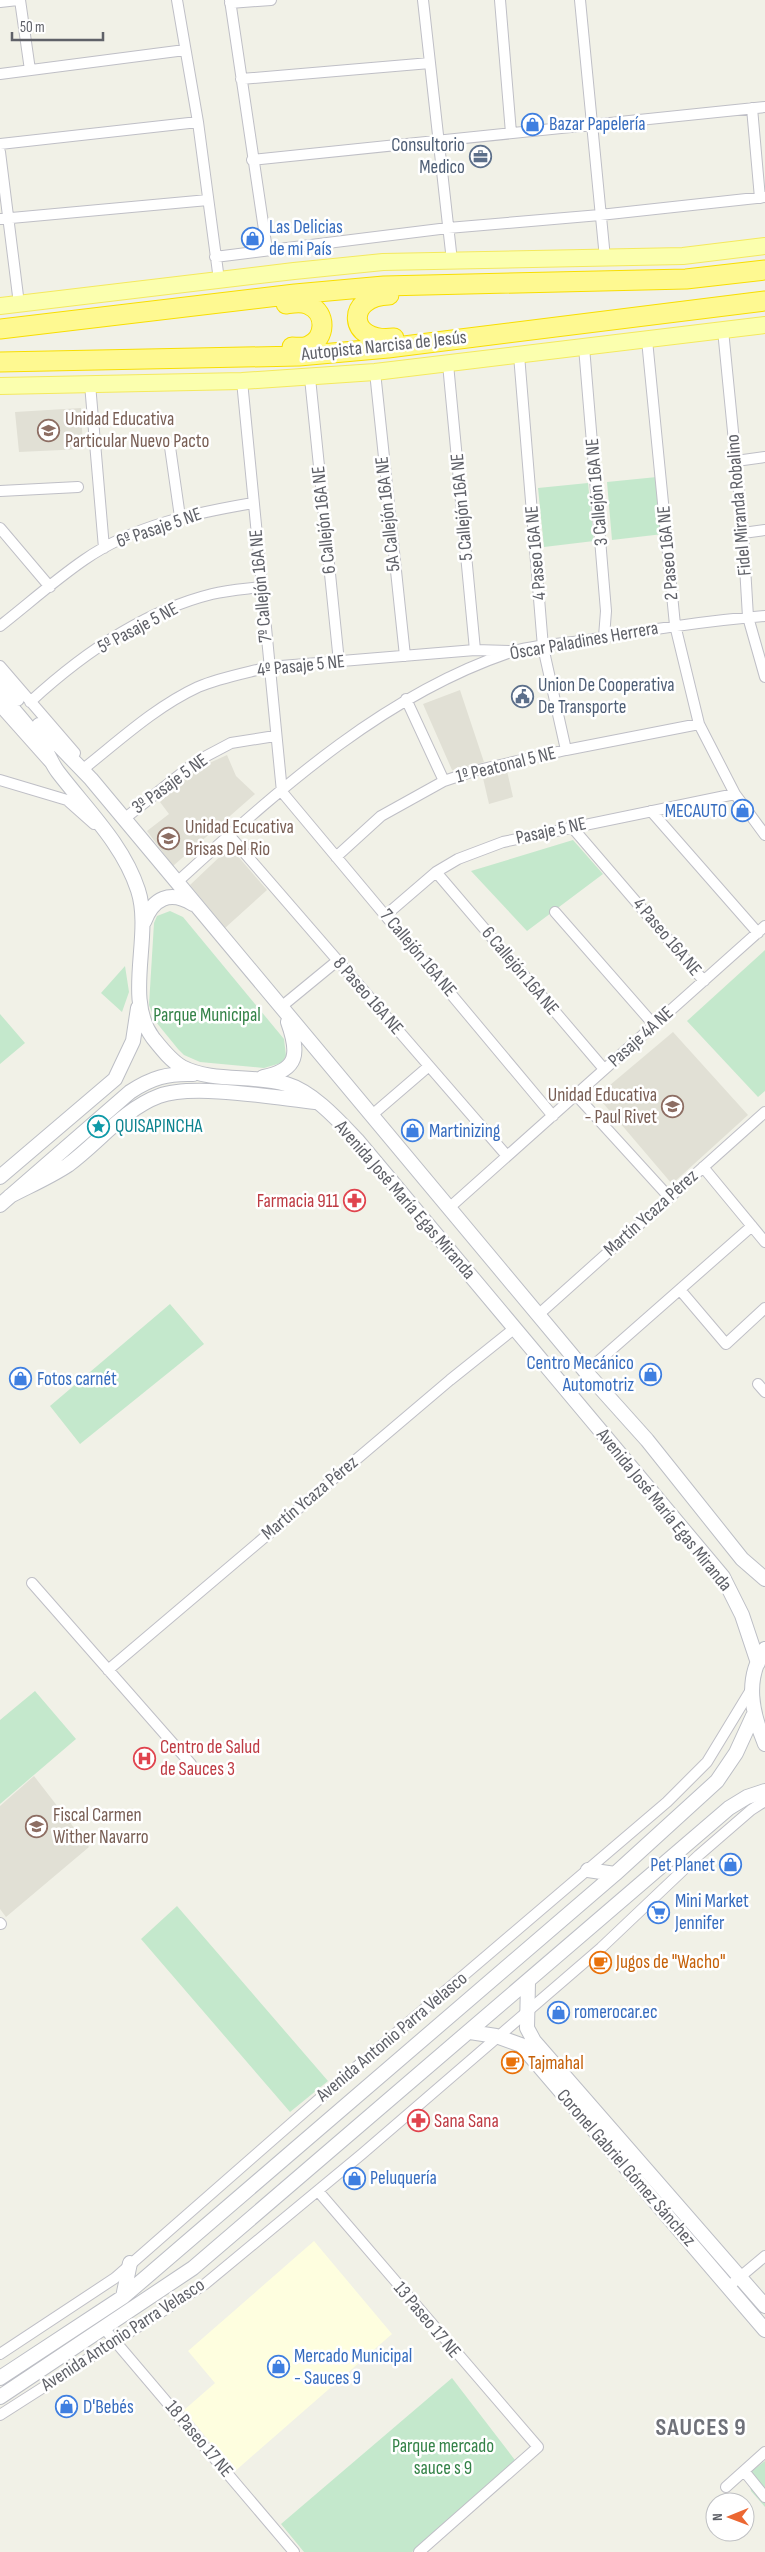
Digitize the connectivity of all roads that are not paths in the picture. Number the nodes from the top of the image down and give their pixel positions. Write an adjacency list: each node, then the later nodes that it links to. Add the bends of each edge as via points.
1 (19, 0): 7 (street); 11 (street)
2 (177, 0): 9 (street)
3 (271, 0): 8 (street)
4 (423, 0): 10 (street)
5 (500, 0): 18 (street)
6 (580, 0): 17 (street)
7 (0, 2)
8 (230, 2): 13 (street)
9 (185, 50): 11 (street); 16 (street)
10 (430, 63): 13 (street); 19 (street)
11 (30, 70): 12 (street)
12 (0, 74)
13 (241, 79): 22 (street)
14 (765, 107): 15 (street)
15 (752, 108): 17 (street); 23 (street)
16 (198, 122): 20 (street); 24 (street)
17 (591, 125): 18 (street); 25 (street)
18 (511, 133): 19 (street)
19 (438, 140): 22 (street); 27 (street)
20 (0, 144)
21 (0, 152): 26 (street)
22 (252, 160): 29 (street)
23 (762, 198): 25 (street)
24 (208, 200): 26 (street); 30 (street)
25 (600, 215): 27 (street); 31 (street)
26 (4, 218): 39 (street)
27 (448, 228): 29 (street); 33 (street)
28 (765, 246): 31 (main road, via 683,256)
29 (267, 250): 30 (street)
30 (216, 257): 36 (street)
31 (604, 258): 33 (main road)
32 (765, 260): 35 (highway)
33 (452, 261): 36 (main road, via 383,262)
34 (765, 270): 35 (highway)
35 (699, 277): 37 (highway)
36 (219, 280): 39 (main road)
37 (471, 284): 40 (highway, via 384,286); 47 (highway, via 444,294 374,296 362,304 358,319 363,332 375,339 448,332)
38 (765, 301): 42 (highway, Autopista Narcisa de Jesús)
39 (19, 304): 41 (main road)
40 (212, 304): 45 (highway); 51 (highway, via 241,309 302,303 316,309 322,323 319,337 308,346 244,348)
41 (0, 306)
42 (702, 308): 43 (highway); 47 (highway, Autopista Narcisa de Jesús)
43 (765, 311)
44 (765, 325): 46 (main road, Autopista Narcisa de Jesús)
45 (0, 330)
46 (723, 330): 48 (main road, Autopista Narcisa de Jesús); 61 (street, Fidel Miranda Robalino)
47 (475, 337): 51 (highway, Autopista Narcisa de Jesús, via 299,356)
48 (647, 340): 49 (main road, Autopista Narcisa de Jesús); 74 (street, 2 Paseo 16A NE)
49 (584, 347): 50 (main road, Autopista Narcisa de Jesús); 76 (street, 3 Callejón 16A NE, via 606,611)
50 (518, 355): 53 (main road, Autopista Narcisa de Jesús); 77 (street, 4 Paseo 16A NE)
51 (216, 358): 52 (highway, Autopista Narcisa de Jesús)
52 (0, 362)
53 (448, 364): 54 (main road, Autopista Narcisa de Jesús); 78 (street, 5 Callejón 16A NE)
54 (375, 372): 55 (main road, Autopista Narcisa de Jesús); 80 (street, 5A Callejón 16A NE)
55 (310, 378): 56 (main road, Autopista Narcisa de Jesús); 81 (street, 6 Callejón 16A NE)
56 (242, 381): 57 (main road, Autopista Narcisa de Jesús); 64 (street, 7º Callejón 16A NE)
57 (90, 384): 58 (main road, Autopista Narcisa de Jesús); 69 (street)
58 (0, 386)
59 (170, 447): 65 (street)
60 (765, 457): 61 (street)
61 (736, 461): 68 (street, Fidel Miranda Robalino)
62 (78, 487): 63 (street)
63 (0, 491)
64 (253, 503): 65 (street, 6º Pasaje 5 NE); 70 (street, 7º Callejón 16A NE)
65 (180, 518): 69 (street, 6º Pasaje 5 NE, via 134,533)
66 (0, 528): 71 (street)
67 (765, 530): 68 (street)
68 (743, 533): 73 (street, Fidel Miranda Robalino)
69 (104, 548): 71 (street, 6º Pasaje 5 NE)
70 (261, 586): 83 (street, 7º Callejón 16A NE); 88 (street, 5º Pasaje 5 NE, via 212,594 166,610 111,639)
71 (50, 587): 75 (street, 6º Pasaje 5 NE)
72 (765, 616): 73 (street, Óscar Paladines Herrera)
73 (748, 617): 74 (street, Óscar Paladines Herrera); 84 (street, Fidel Miranda Robalino)
74 (675, 625): 76 (street, Óscar Paladines Herrera); 90 (street, 2 Paseo 16A NE)
75 (0, 626)
76 (604, 637): 77 (street, Óscar Paladines Herrera)
77 (543, 647): 79 (street, Óscar Paladines Herrera); 92 (street, 4 Paseo 16A NE)
78 (475, 650): 79 (street, 4º Pasaje 5 NE); 80 (street, 4º Pasaje 5 NE)
79 (512, 652): 87 (street, Óscar Paladines Herrera, via 437,682)
80 (404, 656): 81 (street, 4º Pasaje 5 NE)
81 (339, 662): 83 (street, 4º Pasaje 5 NE)
82 (0, 666): 88 (street)
83 (269, 667): 91 (street, 7º Callejón 16A NE); 94 (street, 4º Pasaje 5 NE, via 198,687 164,707)
84 (765, 677)
85 (0, 679): 94 (main road, Avenida José María Egas Miranda, via 50,738)
86 (0, 694): 93 (main road, Avenida José María Egas Miranda, via 42,744)
87 (406, 699): 96 (street); 97 (street, Óscar Paladines Herrera, via 369,722)
88 (30, 702): 94 (street)
89 (0, 707): 93 (street)
90 (699, 724): 92 (street, 1º Peatonal 5 NE); 98 (street, 2 Paseo 16A NE)
91 (275, 736): 97 (street, 7º Callejón 16A NE); 100 (street, 3º Pasaje 5 NE, via 231,743 197,760)
92 (566, 750): 96 (street, 1º Peatonal 5 NE)
93 (57, 770): 104 (main road, Avenida José María Egas Miranda)
94 (89, 772): 100 (main road, Avenida José María Egas Miranda)
95 (0, 780): 104 (street, via 67,800)
96 (444, 781): 105 (street, 1º Peatonal 5 NE, via 381,816)
97 (282, 792): 102 (street, Óscar Paladines Herrera); 105 (street, 7 Callejón 16A NE)
98 (735, 794): 99 (street, Pasaje 5 NE); 103 (street, 2 Paseo 16A NE)
99 (651, 811): 101 (street, Pasaje 5 NE); 112 (street)
100 (124, 818): 107 (main road, Avenida José María Egas Miranda)
101 (571, 826): 106 (street, Pasaje 5 NE, via 503,842 458,859); 114 (street, 4 Paseo 16A NE)
102 (229, 835): 107 (street, Óscar Paladines Herrera); 113 (street, 8 Paseo 16A NE)
103 (765, 835)
104 (116, 844): 111 (main road, Avenida José María Egas Miranda, via 139,891)
105 (336, 857): 110 (street, 7 Callejón 16A NE)
106 (436, 872): 110 (street, Pasaje 5 NE); 119 (street, 6 Callejón 16A NE)
107 (177, 882): 108 (main road, Avenida José María Egas Miranda)
108 (198, 907): 111 (main road, via 180,898 162,899 151,906); 116 (main road, Avenida José María Egas Miranda)
109 (555, 912): 117 (street)
110 (386, 915): 126 (street, 7 Callejón 16A NE)
111 (143, 926): 115 (main road, Avenida José María Egas Miranda)
112 (761, 930): 114 (street, Pasaje 4A NE)
113 (337, 961): 116 (street); 118 (street, 8 Paseo 16A NE)
114 (704, 981): 117 (street, Pasaje 4A NE)
115 (140, 995): 120 (main road, Avenida José María Egas Miranda, via 144,1019 152,1037 177,1064); 129 (main road, via 133,1041 115,1079)
116 (283, 1009): 121 (main road, via 294,1038 294,1055 283,1071); 125 (main road, Avenida José María Egas Miranda)
117 (654, 1025): 119 (street, Pasaje 4A NE)
118 (429, 1066): 125 (street); 127 (street, 8 Paseo 16A NE)
119 (604, 1070): 122 (street, Pasaje 4A NE)
120 (207, 1075): 121 (main road, Avenida José María Egas Miranda); 131 (main road, via 167,1075 144,1083 117,1101)
121 (260, 1078): 123 (main road, Avenida José María Egas Miranda, via 287,1084)
122 (576, 1095): 126 (street, Pasaje 4A NE); 130 (street)
123 (316, 1102): 131 (main road, via 200,1091 159,1096 134,1111 67,1165); 138 (main road, Avenida José María Egas Miranda, via 357,1140)
124 (765, 1112): 128 (street, Martín Ycaza Pérez)
125 (372, 1115): 132 (main road, Avenida José María Egas Miranda)
126 (553, 1116): 127 (street, Pasaje 4A NE)
127 (507, 1156): 132 (street, Pasaje 4A NE)
128 (703, 1167): 130 (street, Martín Ycaza Pérez); 133 (street)
129 (0, 1177)
130 (669, 1197): 137 (street, Martín Ycaza Pérez)
131 (5, 1200)
132 (449, 1208): 137 (main road, Avenida José María Egas Miranda)
133 (752, 1226): 134 (street); 135 (street)
134 (765, 1242)
135 (681, 1291): 136 (street, via 726,1344); 139 (street)
136 (765, 1308)
137 (538, 1314): 139 (main road, Avenida José María Egas Miranda)
138 (515, 1328): 143 (main road, Avenida José María Egas Miranda, via 723,1577 742,1615); 144 (street, Martín Ycaza Pérez)
139 (586, 1372): 140 (main road, Avenida José María Egas Miranda, via 647,1440 742,1559)
140 (765, 1579)
141 (32, 1584): 144 (street)
142 (765, 1649): 143 (main road)
143 (758, 1663): 145 (main road)
144 (108, 1670): 148 (street)
145 (752, 1688): 146 (main road); 151 (street, Avenida Antonio Parra Velasco, via 707,1762 667,1802)
146 (753, 1716): 147 (main road); 152 (main road, Avenida Antonio Parra Velasco, via 736,1753 717,1781)
147 (765, 1744)
148 (191, 1764)
149 (765, 1790): 153 (main road, Avenida Antonio Parra Velasco, via 729,1808)
150 (765, 1801): 154 (street, Avenida Antonio Parra Velasco, via 699,1855 601,1948)
151 (588, 1870): 152 (main road); 159 (street, Avenida Antonio Parra Velasco)
152 (615, 1874): 162 (main road, Avenida Antonio Parra Velasco)
153 (528, 1982): 154 (main road, Coronel Gabriel Gómez Sánchez); 155 (main road, Avenida Antonio Parra Velasco)
154 (527, 2011): 156 (street, Avenida Antonio Parra Velasco); 160 (main road, Coronel Gabriel Gómez Sánchez, via 527,2028 534,2041)
155 (470, 2032): 156 (main road, Coronel Gabriel Gómez Sánchez); 164 (main road, Avenida Antonio Parra Velasco, via 193,2268)
156 (496, 2036): 157 (street, Avenida Antonio Parra Velasco); 161 (main road, Coronel Gabriel Gómez Sánchez, via 521,2046)
157 (318, 2191): 166 (street, Avenida Antonio Parra Velasco, via 205,2284 143,2326); 176 (street, 13 Paseo 17 NE, via 538,2447)
158 (765, 2256): 160 (street)
159 (130, 2263): 162 (main road); 167 (street, Avenida Antonio Parra Velasco, via 115,2278)
160 (740, 2277): 161 (street); 163 (main road, Coronel Gabriel Gómez Sánchez)
161 (728, 2287): 165 (main road, Coronel Gabriel Gómez Sánchez)
162 (123, 2297): 168 (main road, Avenida Antonio Parra Velasco)
163 (765, 2306)
164 (103, 2327): 166 (street, 18 Paseo 17 NE); 169 (main road, Avenida Antonio Parra Velasco)
165 (765, 2330)
166 (115, 2340): 170 (street, Avenida Antonio Parra Velasco); 175 (street, 18 Paseo 17 NE)
167 (0, 2354)
168 (0, 2378)
169 (0, 2397)
170 (0, 2415)
171 (765, 2452): 172 (street)
172 (744, 2471): 173 (street); 174 (street)
173 (726, 2487)
174 (765, 2497)
175 (294, 2552)
176 (419, 2552)

